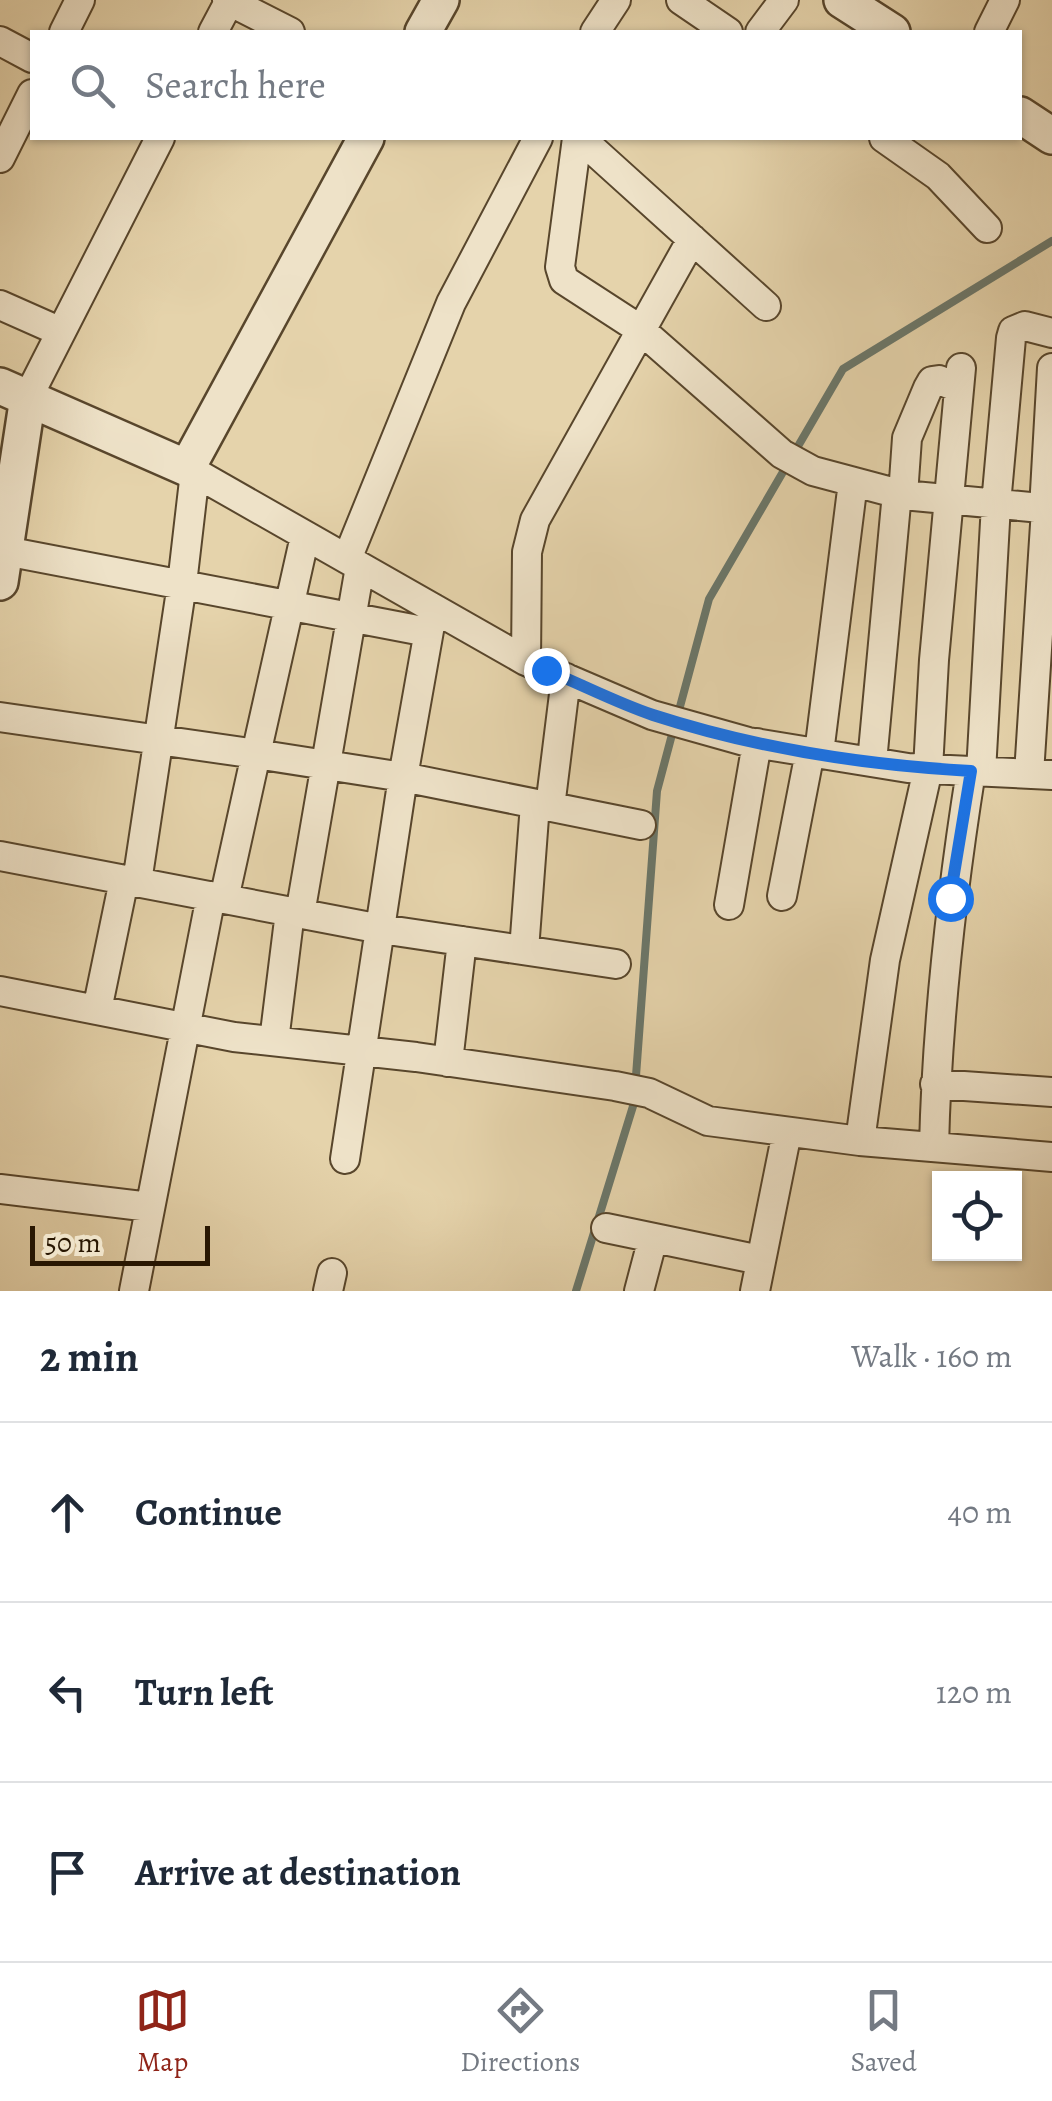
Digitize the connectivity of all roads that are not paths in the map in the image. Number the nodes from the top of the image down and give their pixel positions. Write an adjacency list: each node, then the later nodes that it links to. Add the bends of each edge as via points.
1 (80, 0): 9 (street)
2 (228, 0): 10 (street); 11 (street)
3 (441, 0): 12 (street)
4 (616, 0): 13 (street)
5 (680, 0): 14 (street)
6 (784, 0): 15 (street)
7 (842, 0): 16 (street)
8 (1005, 0): 17 (street)
9 (65, 30)
10 (214, 30)
11 (286, 30)
12 (424, 30)
13 (596, 30)
14 (725, 30)
15 (762, 30)
16 (889, 30)
17 (990, 30)
18 (0, 41): 19 (street)
19 (30, 57)
20 (30, 97): 23 (street)
21 (1022, 116): 22 (street)
22 (1052, 136)
23 (4, 139)
24 (159, 140): 35 (street)
25 (365, 140): 39 (street)
26 (537, 140): 47 (street, via 451,303)
27 (578, 140): 34 (street, via 561,274 569,286)
28 (580, 140): 31 (street)
29 (887, 140): 30 (street, via 938,176)
30 (987, 228)
31 (692, 240): 33 (street); 34 (street)
32 (0, 305): 35 (street)
33 (766, 306)
34 (642, 330): 40 (street, via 782,454); 52 (street, via 534,520)
35 (61, 332): 38 (street)
36 (1052, 333): 43 (street, via 1025,326 1010,338)
37 (1052, 368): 44 (street)
38 (14, 392): 39 (street); 46 (street)
39 (191, 470): 45 (street); 48 (street)
40 (853, 482): 41 (street); 57 (street)
41 (900, 494): 42 (street); 42 (street, via 907,438 928,388 932,381 960,378); 59 (street)
42 (948, 500): 43 (street); 61 (street)
43 (996, 504): 44 (street); 62 (street)
44 (1048, 509): 63 (street)
45 (305, 536): 47 (street); 49 (street)
46 (2, 561): 48 (street)
47 (354, 563): 50 (street); 51 (street)
48 (182, 584): 49 (street); 55 (street)
49 (290, 604): 50 (street); 58 (street)
50 (352, 616): 51 (street); 60 (street)
51 (430, 620): 52 (street); 64 (street)
52 (526, 661): 53 (street)
53 (566, 678): 56 (street, via 652,714); 65 (street)
54 (0, 717): 55 (street)
55 (158, 740): 58 (street); 68 (street)
56 (757, 743): 57 (street); 71 (street)
57 (814, 752): 59 (street); 69 (street)
58 (256, 754): 60 (street); 70 (street)
59 (872, 762): 61 (street)
60 (325, 764): 64 (street); 72 (street)
61 (928, 769): 62 (street); 86 (street, via 885,960)
62 (976, 771): 63 (street); 83 (street, via 950,898)
63 (1041, 774)
64 (403, 777): 65 (street); 73 (street)
65 (543, 805): 66 (street); 75 (street)
66 (641, 825)
67 (0, 856): 68 (street)
68 (131, 881): 70 (street); 78 (street)
69 (782, 896)
70 (218, 898): 72 (street); 79 (street)
71 (729, 905)
72 (295, 912): 73 (street); 80 (street)
73 (380, 929): 74 (street); 81 (street)
74 (462, 941): 75 (street); 82 (street)
75 (524, 950): 76 (street)
76 (616, 964)
77 (0, 991): 78 (street)
78 (97, 1010): 79 (street)
79 (184, 1027): 80 (street); 91 (street)
80 (274, 1041): 81 (street)
81 (362, 1051): 82 (street); 89 (street)
82 (448, 1062): 85 (street, via 649,1093 708,1121)
83 (935, 1084): 84 (street); 87 (street)
84 (1052, 1092)
85 (787, 1132): 86 (street); 94 (street)
86 (860, 1141): 87 (street)
87 (934, 1147): 88 (street)
88 (1052, 1157)
89 (345, 1159)
90 (0, 1189): 91 (street)
91 (150, 1206): 95 (street)
92 (606, 1228): 93 (street)
93 (652, 1238): 94 (street); 96 (street)
94 (760, 1260): 97 (street)
95 (134, 1291)
96 (639, 1291)
97 (755, 1291)

